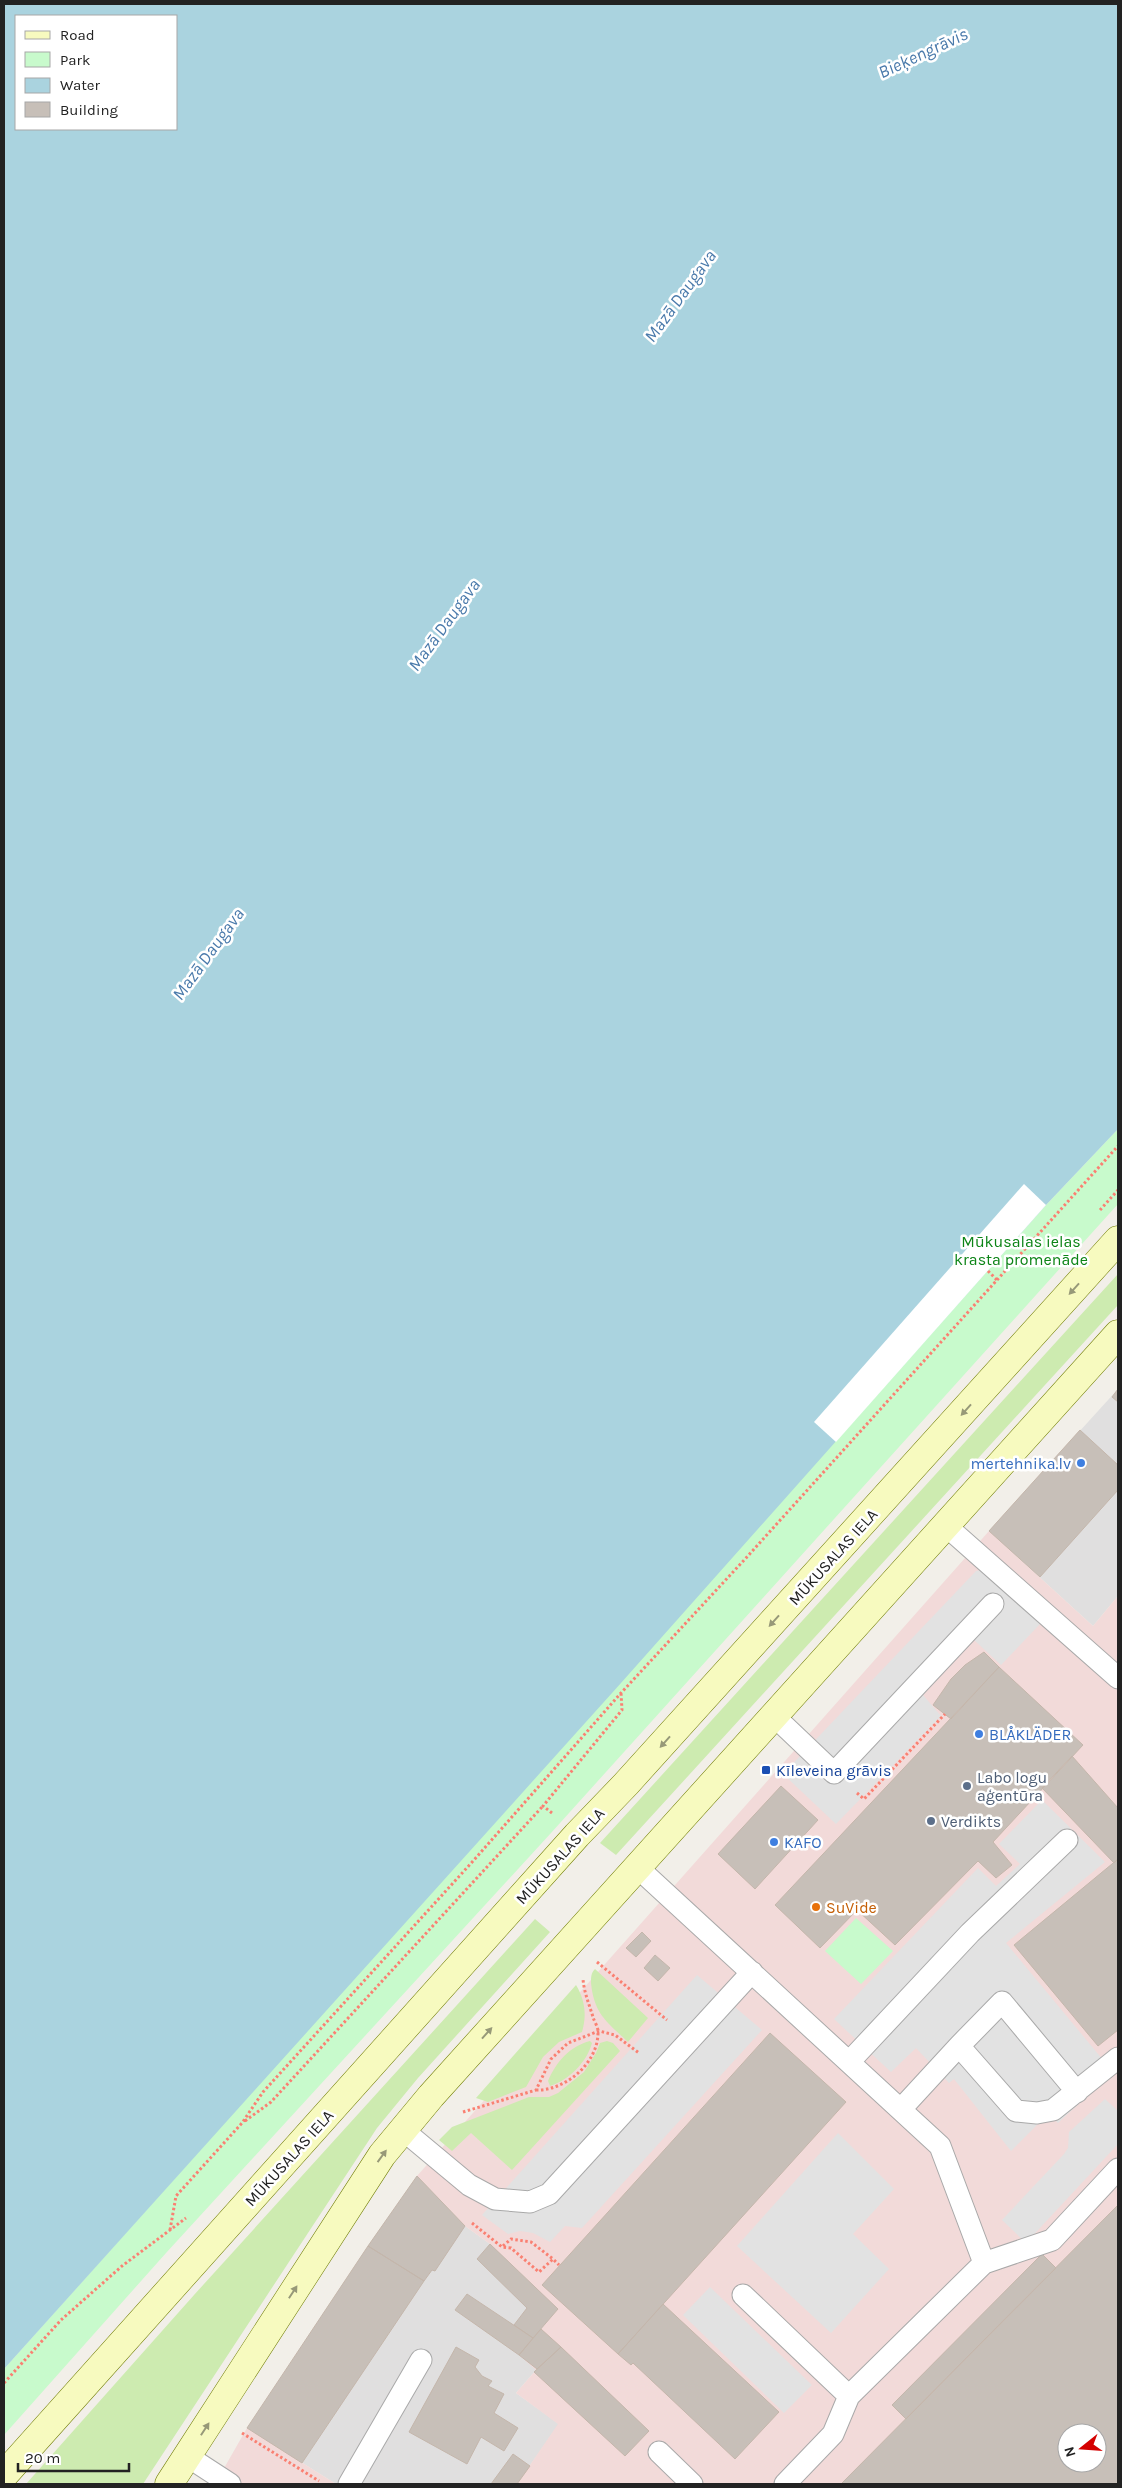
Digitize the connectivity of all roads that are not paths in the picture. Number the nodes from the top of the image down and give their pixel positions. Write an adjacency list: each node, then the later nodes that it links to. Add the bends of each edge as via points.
1 (1118, 1240): 23 (main road, MŪKUSALAS IELA, one-way to 23, via 577,1835)
2 (1118, 1334): 3 (main road)
3 (945, 1525): 5 (lane); 6 (main road)
4 (993, 1604): 6 (lane, via 834,1773)
5 (1118, 1678)
6 (773, 1715): 8 (main road)
7 (1067, 1840): 12 (lane, via 970,1933)
8 (637, 1867): 9 (lane); 15 (main road, one-way to 8)
9 (752, 1972): 12 (lane); 15 (lane, via 549,2194 530,2202 495,2199 469,2185)
10 (959, 2046): 13 (lane, via 1016,2111 1037,2113 1053,2110); 13 (lane, via 1002,2002); 14 (lane)
11 (1118, 2058): 13 (lane)
12 (850, 2061): 14 (lane)
13 (1077, 2092)
14 (901, 2109): 17 (lane, via 940,2146)
15 (403, 2130): 22 (main road, one-way to 15, via 382,2155)
16 (1118, 2169): 17 (lane, via 1052,2240)
17 (984, 2263): 20 (lane)
18 (743, 2295): 20 (lane)
19 (421, 2360): 26 (lane)
20 (848, 2396): 28 (lane, via 833,2434)
21 (659, 2452): 27 (lane)
22 (187, 2456): 24 (main road); 25 (lane)
23 (4, 2475)
24 (169, 2484)
25 (230, 2484)
26 (349, 2484)
27 (692, 2484)
28 (785, 2484)

